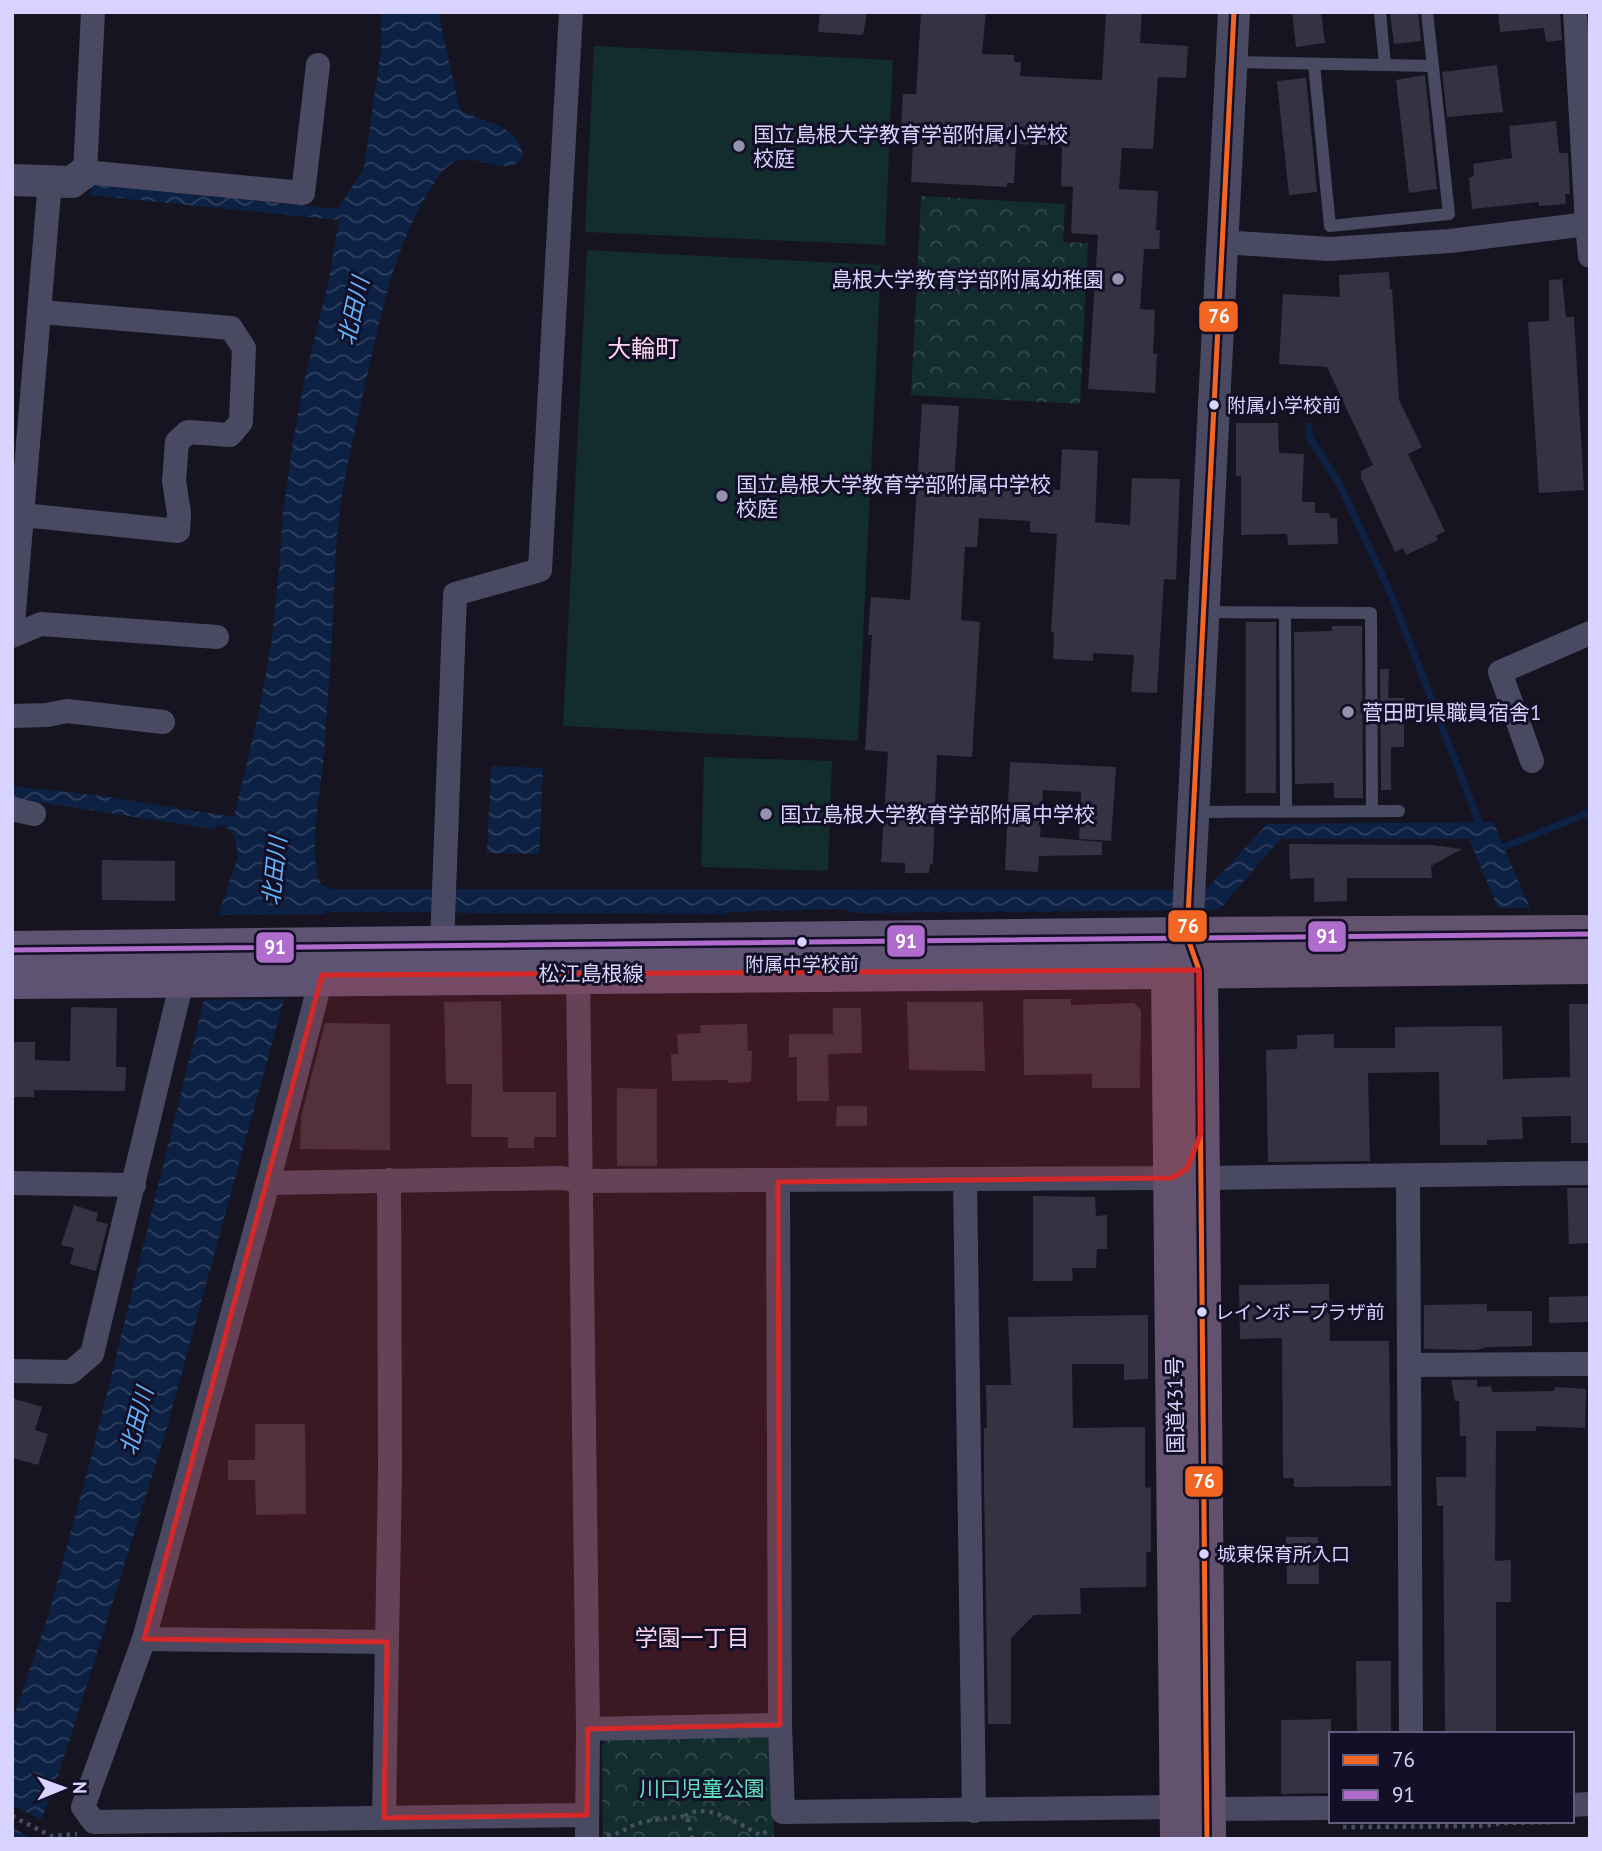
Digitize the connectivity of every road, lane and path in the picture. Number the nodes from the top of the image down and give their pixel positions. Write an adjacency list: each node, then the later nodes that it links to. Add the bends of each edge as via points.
1 (93, 12): 12 (street)
2 (571, 12): 32 (street, via 540,570 455,594)
3 (1234, 12): 7 (street)
4 (1380, 12): 10 (lane)
5 (1427, 12): 11 (lane)
6 (1575, 12): 15 (street)
7 (1231, 62): 8 (lane); 16 (street)
8 (1314, 64): 10 (lane); 11 (lane, via 1331,226 1448,214)
9 (318, 65): 12 (street, via 303,193)
10 (1385, 65): 11 (lane)
11 (1433, 66)
12 (85, 172): 14 (street, via 72,182)
13 (12, 180): 14 (street)
14 (50, 181): 18 (street)
15 (1587, 223): 16 (street, via 1331,249); 17 (street)
16 (1221, 242): 20 (street)
17 (1590, 256)
18 (41, 312): 19 (street); 19 (street, via 231,328 244,348 241,422 230,435 188,432 177,442 178,531)
19 (23, 515): 23 (street)
20 (1203, 612): 21 (lane); 31 (street)
21 (1284, 613): 28 (lane); 29 (lane, via 1371,613)
22 (1590, 633): 27 (street, via 1500,671)
23 (12, 635): 24 (street, via 41,624)
24 (217, 638)
25 (12, 716): 26 (street, via 67,711)
26 (163, 722)
27 (1532, 761)
28 (1286, 811): 29 (lane); 31 (lane)
29 (1372, 811): 30 (lane)
30 (1399, 811)
31 (1191, 812): 36 (street)
32 (443, 930): 36 (main road, 松江島根線); 38 (main road, 松江島根線)
33 (1590, 934): 35 (highway)
34 (12, 950): 39 (main road, 松江島根線)
35 (1545, 950): 36 (highway); 37 (highway)
36 (1185, 959): 40 (main road, 松江島根線); 44 (highway, 国道431号); 44 (highway, 国道431号, via 1201,1133)
37 (1590, 965)
38 (314, 966): 39 (main road, 松江島根線); 40 (main road, 松江島根線); 50 (street)
39 (195, 967): 41 (main road, 松江島根線); 51 (street)
40 (578, 974): 47 (street)
41 (12, 980)
42 (1590, 1173): 43 (street)
43 (1408, 1177): 44 (street); 53 (street)
44 (1187, 1178): 45 (street); 64 (highway, 国道431号)
45 (965, 1179): 48 (street); 60 (street)
46 (388, 1180): 47 (street); 50 (street); 56 (street)
47 (581, 1181): 48 (street); 58 (street)
48 (778, 1182): 57 (street)
49 (12, 1183): 51 (street)
50 (268, 1183): 55 (street)
51 (134, 1185): 54 (street, via 92,1354 71,1372)
52 (1590, 1364): 53 (street)
53 (1409, 1365): 59 (street)
54 (12, 1371)
55 (144, 1639): 56 (street); 63 (street, via 83,1807 93,1822)
56 (387, 1642): 63 (street)
57 (780, 1726): 58 (street); 60 (street, via 783,1812)
58 (588, 1729): 67 (street)
59 (1411, 1732)
60 (974, 1811): 64 (street)
61 (12, 1816): 68 (path)
62 (1329, 1817): 64 (street)
63 (384, 1818): 67 (street)
64 (1193, 1823)
65 (1434, 1823): 66 (path)
66 (1503, 1823)
67 (590, 1830): 69 (path, via 615,1835 641,1824 685,1816)
68 (51, 1836)
69 (692, 1839)

